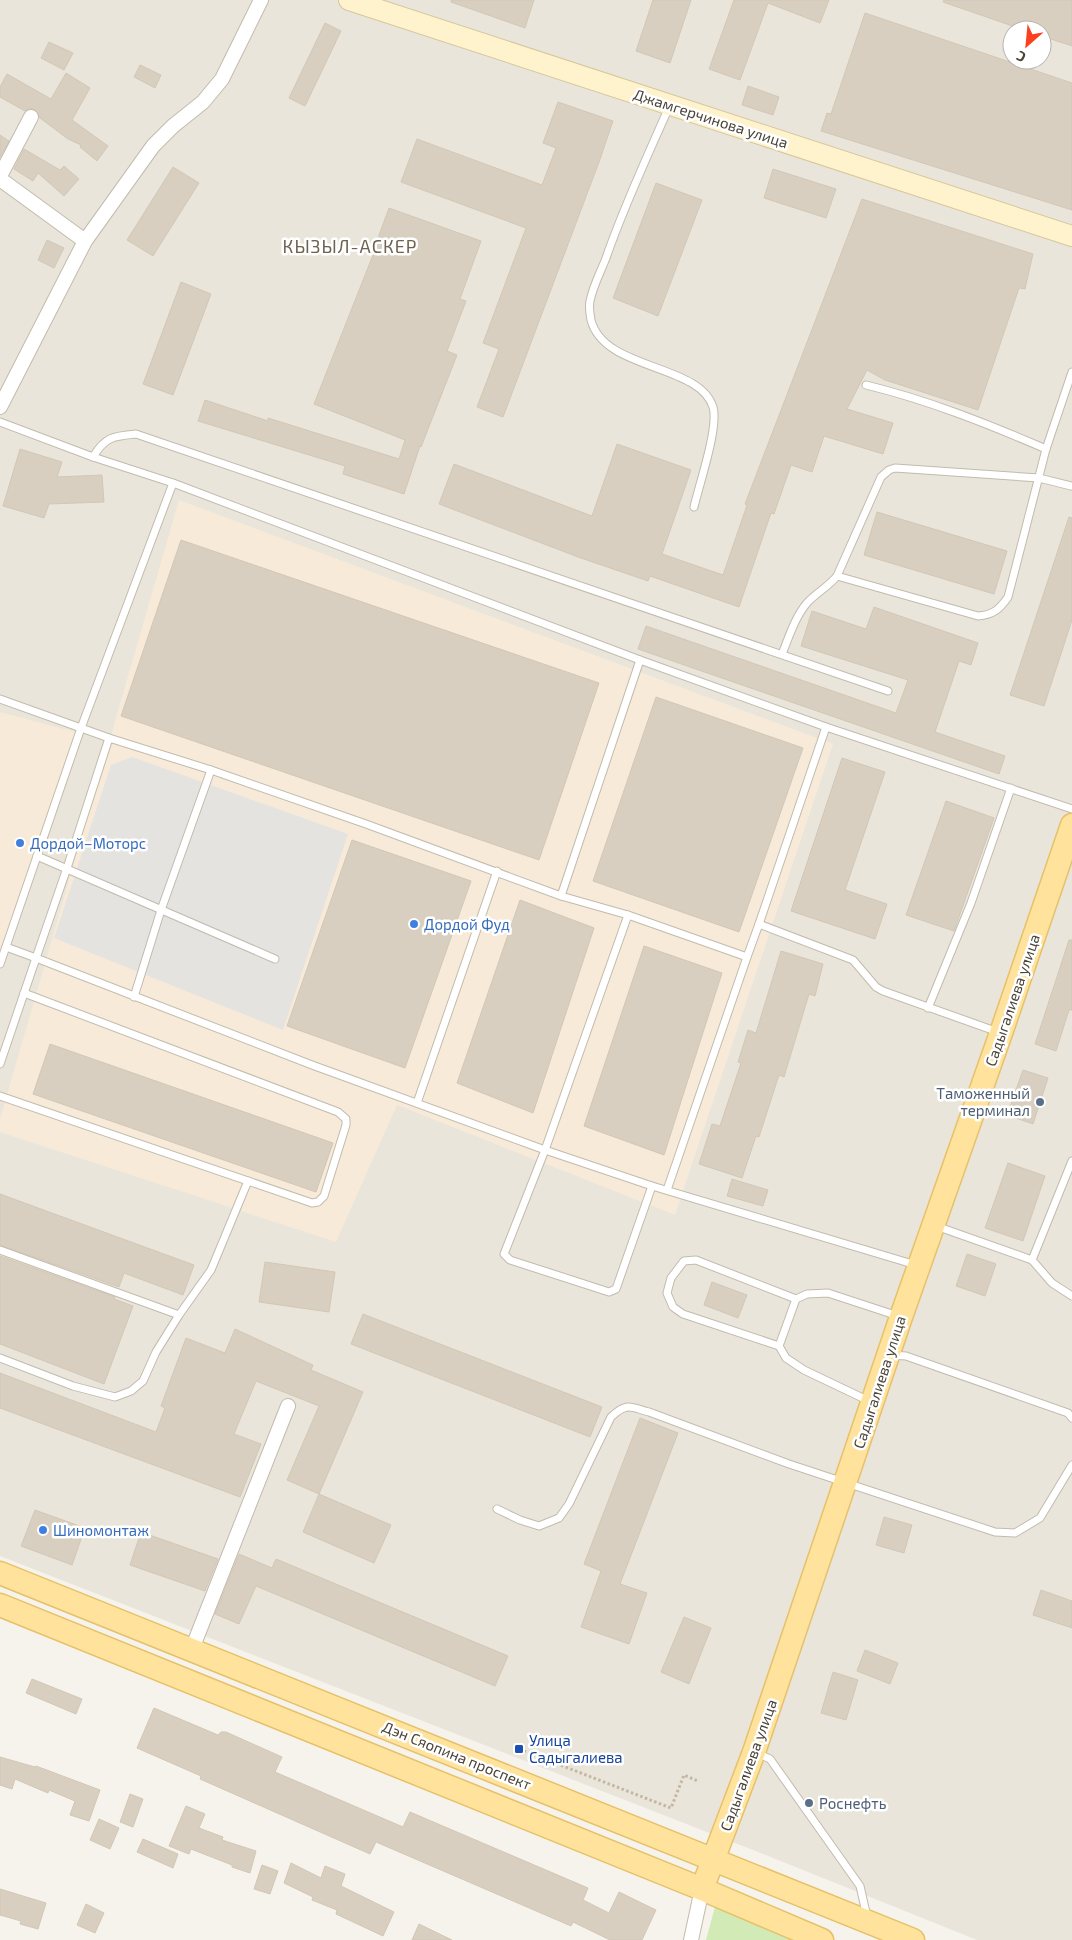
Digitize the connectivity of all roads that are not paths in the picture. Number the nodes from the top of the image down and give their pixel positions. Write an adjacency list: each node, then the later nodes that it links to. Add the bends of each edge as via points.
1 (261, 0): 7 (street, via 222,79 203,102 153,146)
2 (349, 0): 3 (street, Джамгерчинова улица)
3 (670, 105): 6 (street, Джамгерчинова улица); 17 (lane, via 619,219 590,301 591,319 598,336 612,348 693,384 707,395 713,408 713,429)
4 (31, 117): 5 (street)
5 (0, 177): 7 (street)
6 (1072, 236)
7 (85, 241): 10 (street)
8 (1072, 372): 12 (lane)
9 (866, 385): 12 (lane, via 970,418)
10 (0, 407)
11 (0, 422): 13 (lane)
12 (1046, 449): 14 (lane)
13 (92, 457): 15 (lane); 19 (lane, via 107,439 136,434)
14 (1039, 478): 16 (lane); 18 (lane, via 889,470 881,477); 18 (lane, via 1008,597 1000,609 988,615 978,616)
15 (172, 483): 20 (lane); 24 (lane)
16 (1071, 486)
17 (694, 507)
18 (836, 576): 19 (lane, via 800,613)
19 (782, 654): 21 (lane)
20 (640, 660): 23 (lane); 33 (lane)
21 (888, 691)
22 (0, 699): 24 (lane)
23 (826, 727): 27 (lane); 36 (lane)
24 (81, 728): 25 (lane); 30 (lane)
25 (110, 738): 26 (lane); 31 (lane)
26 (211, 770): 32 (lane); 34 (lane)
27 (1011, 788): 28 (lane); 44 (lane, via 971,903)
28 (1072, 808)
29 (1072, 825): 45 (main road, Садыгалиева улица)
30 (37, 856): 31 (lane); 37 (lane)
31 (67, 868): 34 (lane); 39 (lane)
32 (497, 872): 33 (lane); 48 (lane)
33 (561, 896): 35 (lane)
34 (161, 910): 40 (lane); 43 (lane)
35 (628, 915): 38 (lane); 49 (lane)
36 (759, 924): 38 (lane); 44 (lane, via 848,958 882,991)
37 (6, 947): 39 (lane); 41 (lane)
38 (747, 957): 53 (lane)
39 (36, 958): 42 (lane); 43 (lane)
40 (275, 959)
41 (0, 964)
42 (24, 993): 46 (lane); 51 (lane, via 338,1112 346,1119 324,1196 318,1202 312,1203)
43 (134, 997): 48 (lane)
44 (928, 1008): 45 (lane)
45 (1001, 1033): 54 (main road, Садыгалиева улица)
46 (0, 1064)
47 (0, 1096): 51 (lane)
48 (417, 1103): 49 (lane)
49 (545, 1150): 52 (lane); 52 (lane, via 504,1254 510,1260 609,1292 616,1288)
50 (1072, 1161): 56 (lane)
51 (248, 1181): 60 (lane, via 211,1270)
52 (652, 1186): 53 (lane)
53 (667, 1190): 57 (lane)
54 (933, 1224): 56 (lane); 57 (main road, Садыгалиева улица)
55 (0, 1250): 60 (lane)
56 (1032, 1260): 58 (lane, via 1052,1283)
57 (919, 1266): 61 (main road, Садыгалиева улица)
58 (1072, 1296)
59 (796, 1299): 61 (lane, via 807,1294 828,1293); 62 (lane); 62 (lane, via 696,1260 684,1262 671,1278 666,1293 674,1307 683,1314)
60 (179, 1315): 64 (lane, via 143,1381 130,1391 115,1396 73,1386)
61 (901, 1317): 63 (main road, Садыгалиева улица)
62 (779, 1346): 65 (lane, via 786,1358 804,1370)
63 (888, 1354): 65 (main road, Садыгалиева улица); 67 (lane, via 906,1356 1068,1413)
64 (0, 1358)
65 (872, 1403): 69 (main road, Садыгалиева улица)
66 (288, 1406): 73 (street)
67 (1072, 1418)
68 (1072, 1465): 69 (lane, via 1040,1518 1015,1534 995,1532)
69 (846, 1483): 70 (lane, via 628,1407 620,1408 611,1417 559,1518 540,1526); 74 (main road, Садыгалиева улица)
70 (497, 1509)
71 (0, 1572): 73 (main road, Дэн Сяопина проспект)
72 (0, 1605): 76 (main road)
73 (192, 1649): 75 (main road, Дэн Сяопина проспект)
74 (754, 1752): 75 (main road, Садыгалиева улица); 77 (lane, via 770,1759 860,1886)
75 (714, 1858): 76 (main road, Садыгалиева улица); 77 (main road, Дэн Сяопина проспект)
76 (702, 1889): 78 (street, Садыгалиева улица); 79 (main road)
77 (868, 1922): 80 (main road, Дэн Сяопина проспект)
78 (691, 1940)
79 (822, 1940)
80 (913, 1940)

